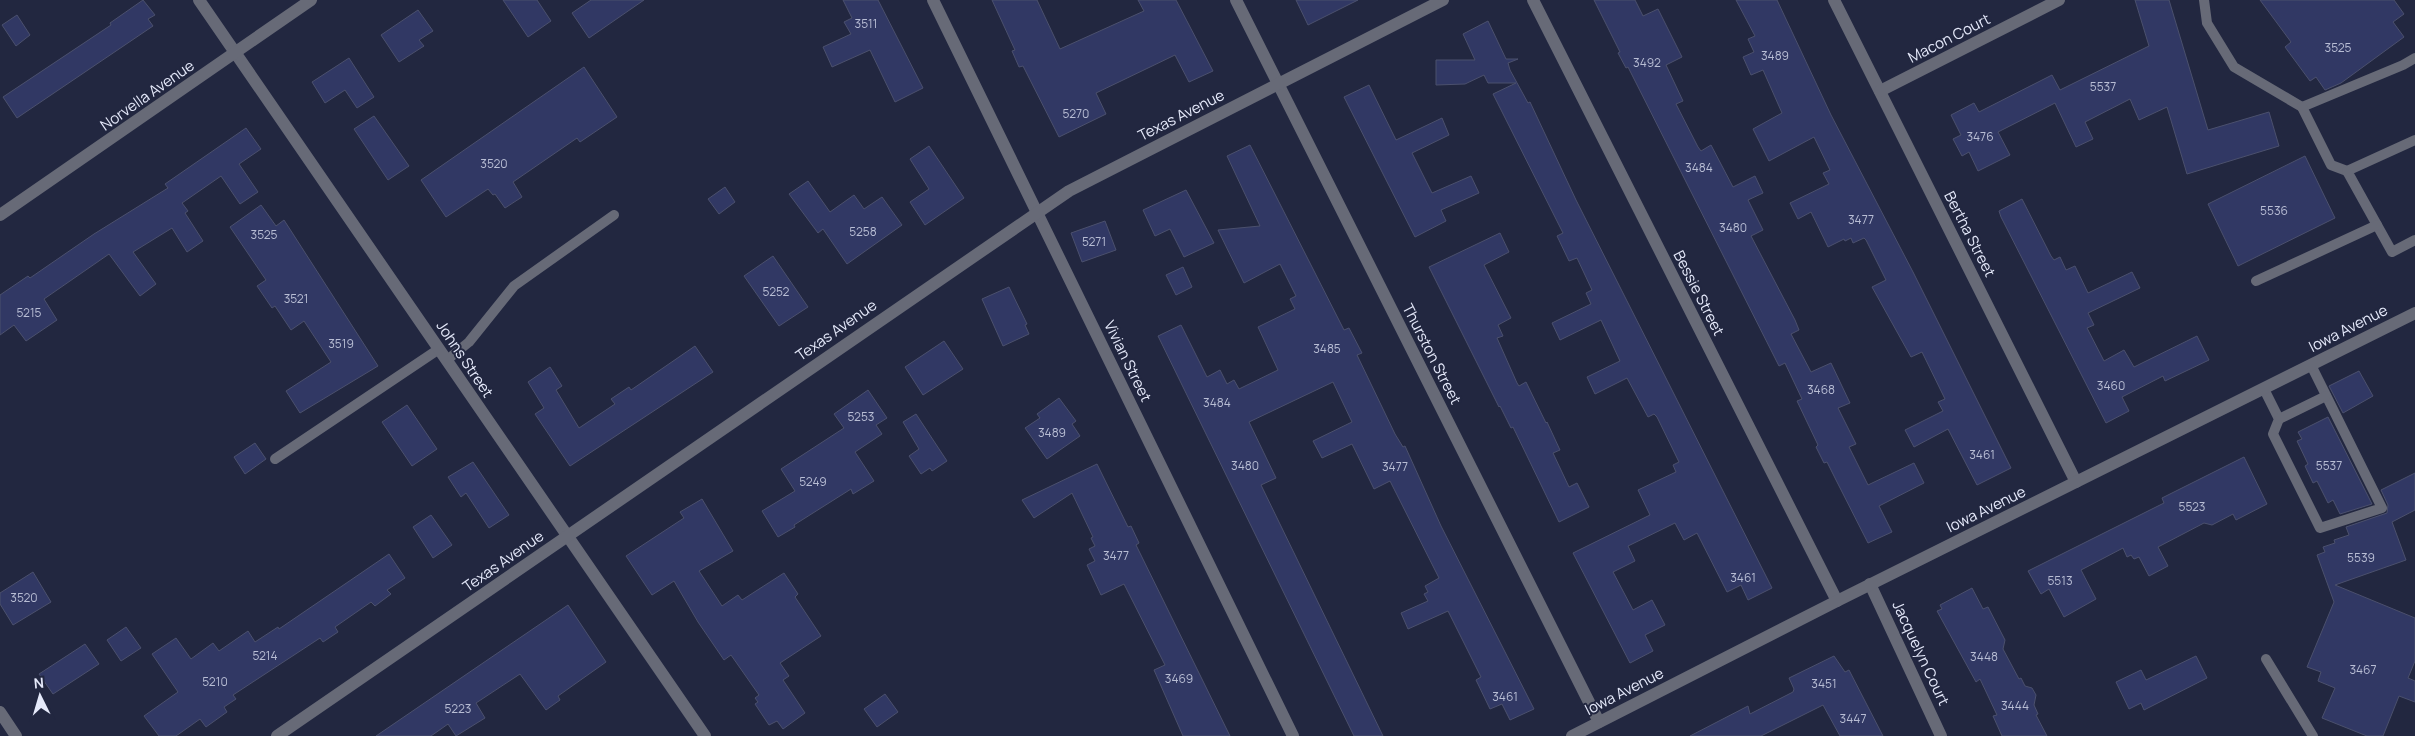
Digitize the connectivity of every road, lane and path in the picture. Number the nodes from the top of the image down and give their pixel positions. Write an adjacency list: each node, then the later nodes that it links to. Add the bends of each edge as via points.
1 (199, 0): 10 (street, Johns Street)
2 (311, 0): 10 (street, Norvella Avenue)
3 (933, 0): 17 (street, Vivian Street)
4 (1236, 0): 12 (street, Thurston Street)
5 (1443, 0): 12 (street, Texas Avenue)
6 (1533, 0): 34 (street, Bessie Street)
7 (1834, 0): 13 (street, Bertha Street)
8 (2059, 0): 13 (street, Macon Court)
9 (2204, 0): 14 (lane, via 2207,23 2234,67)
10 (235, 53): 18 (street, Norvella Avenue); 24 (street, Johns Street)
11 (2415, 58): 14 (lane)
12 (1278, 84): 17 (street, Texas Avenue, via 1068,191); 37 (street, Thurston Street)
13 (1880, 91): 31 (street, Bertha Street)
14 (2302, 107): 16 (lane, via 2332,165)
15 (2415, 140): 16 (lane)
16 (2347, 170): 20 (lane)
17 (1036, 212): 32 (street, Texas Avenue); 41 (street, Vivian Street)
18 (0, 215)
19 (614, 215): 25 (lane, via 514,286 469,342)
20 (2377, 225): 21 (lane, via 2392,252); 22 (lane)
21 (2415, 240)
22 (2256, 281)
23 (2415, 313): 26 (street, Iowa Avenue)
24 (439, 349): 25 (street, Johns Street); 30 (lane)
25 (446, 360): 32 (street, Johns Street)
26 (2311, 365): 27 (street, Iowa Avenue); 28 (lane)
27 (2264, 389): 29 (lane); 31 (street, Iowa Avenue)
28 (2326, 396): 29 (lane); 29 (lane, via 2382,508 2320,528 2273,434)
29 (2280, 419)
30 (274, 459)
31 (2076, 482): 33 (street, Iowa Avenue)
32 (566, 536): 39 (street, Texas Avenue); 40 (street, Johns Street)
33 (1870, 584): 34 (street, Iowa Avenue); 43 (street, Jacquelyn Court)
34 (1837, 601): 37 (street, Iowa Avenue)
35 (2266, 659): 44 (lane)
36 (0, 712): 38 (street)
37 (1599, 722): 42 (street, Iowa Avenue)
38 (16, 736)
39 (277, 736)
40 (705, 736)
41 (1293, 736)
42 (1572, 736)
43 (1942, 736)
44 (2313, 736)

